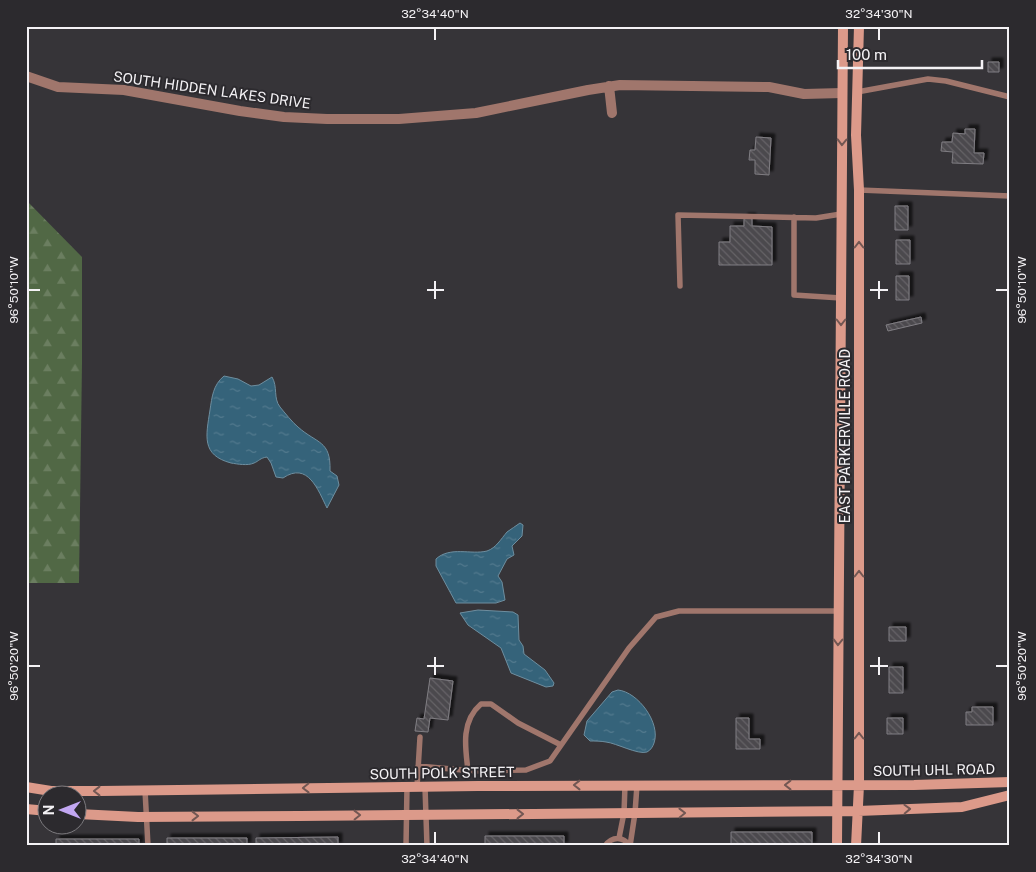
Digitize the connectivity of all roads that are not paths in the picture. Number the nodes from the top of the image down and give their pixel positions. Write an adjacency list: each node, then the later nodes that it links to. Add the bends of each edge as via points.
1 (843, 26): 6 (main road, EAST PARKERVILLE ROAD)
2 (858, 26): 5 (main road, EAST PARKERVILLE ROAD)
3 (26, 76): 4 (street, SOUTH HIDDEN LAKES DRIVE, via 58,87 124,90 240,111 327,119 399,119 476,113)
4 (609, 86): 6 (street, SOUTH HIDDEN LAKES DRIVE, via 769,87 804,94); 8 (street)
5 (857, 92): 6 (main road); 7 (lane, via 928,79); 9 (main road, EAST PARKERVILLE ROAD)
6 (842, 93): 12 (main road, EAST PARKERVILLE ROAD, one-way to 12)
7 (1010, 97)
8 (612, 113)
9 (859, 190): 10 (lane); 11 (main road, EAST PARKERVILLE ROAD)
10 (1010, 196)
11 (859, 213): 12 (main road); 17 (main road, EAST PARKERVILLE ROAD, one-way to 11)
12 (842, 214): 13 (lane); 15 (main road, EAST PARKERVILLE ROAD)
13 (794, 217): 14 (lane, via 678,215); 15 (lane, via 794,295)
14 (680, 286)
15 (841, 298): 16 (main road, EAST PARKERVILLE ROAD, one-way to 16)
16 (840, 418): 17 (main road); 18 (main road, EAST PARKERVILLE ROAD)
17 (858, 419): 27 (main road, EAST PARKERVILLE ROAD, one-way to 17)
18 (839, 611): 20 (lane, via 679,611 656,617 629,648); 26 (main road, EAST PARKERVILLE ROAD, one-way to 26)
19 (420, 737): 21 (lane)
20 (561, 745): 22 (lane, via 550,761 526,770); 22 (lane, via 518,723 491,704 480,704 466,729)
21 (418, 766): 22 (lane); 29 (lane)
22 (468, 770)
23 (1010, 782): 27 (main road, SOUTH UHL ROAD)
24 (625, 785): 25 (main road, SOUTH POLK STREET); 29 (main road, SOUTH POLK STREET, one-way to 29); 34 (lane)
25 (637, 785): 26 (main road, SOUTH POLK STREET, one-way to 25); 35 (lane)
26 (837, 785): 27 (main road, SOUTH POLK STREET); 32 (main road, EAST PARKERVILLE ROAD)
27 (859, 785): 33 (main road, EAST PARKERVILLE ROAD)
28 (26, 787): 30 (main road, SOUTH POLK STREET, one-way to 28, via 51,791)
29 (417, 787): 30 (main road, SOUTH POLK STREET, one-way to 30); 37 (lane); 38 (lane)
30 (145, 790): 39 (lane)
31 (1010, 795): 33 (main road, one-way to 31, via 962,806)
32 (837, 811): 33 (main road); 35 (main road, one-way to 32); 46 (main road, EAST PARKERVILLE ROAD)
33 (858, 811): 47 (main road, EAST PARKERVILLE ROAD)
34 (624, 813): 35 (main road); 38 (main road, one-way to 34); 40 (lane)
35 (635, 813): 45 (lane)
36 (88, 814): 39 (main road)
37 (407, 815): 38 (main road); 39 (main road, one-way to 37); 42 (lane)
38 (425, 815): 43 (lane)
39 (146, 816): 41 (lane)
40 (619, 838): 44 (lane, via 609,840); 45 (lane)
41 (148, 846)
42 (406, 846)
43 (427, 846)
44 (605, 846)
45 (630, 846)
46 (837, 846)
47 (856, 846)

